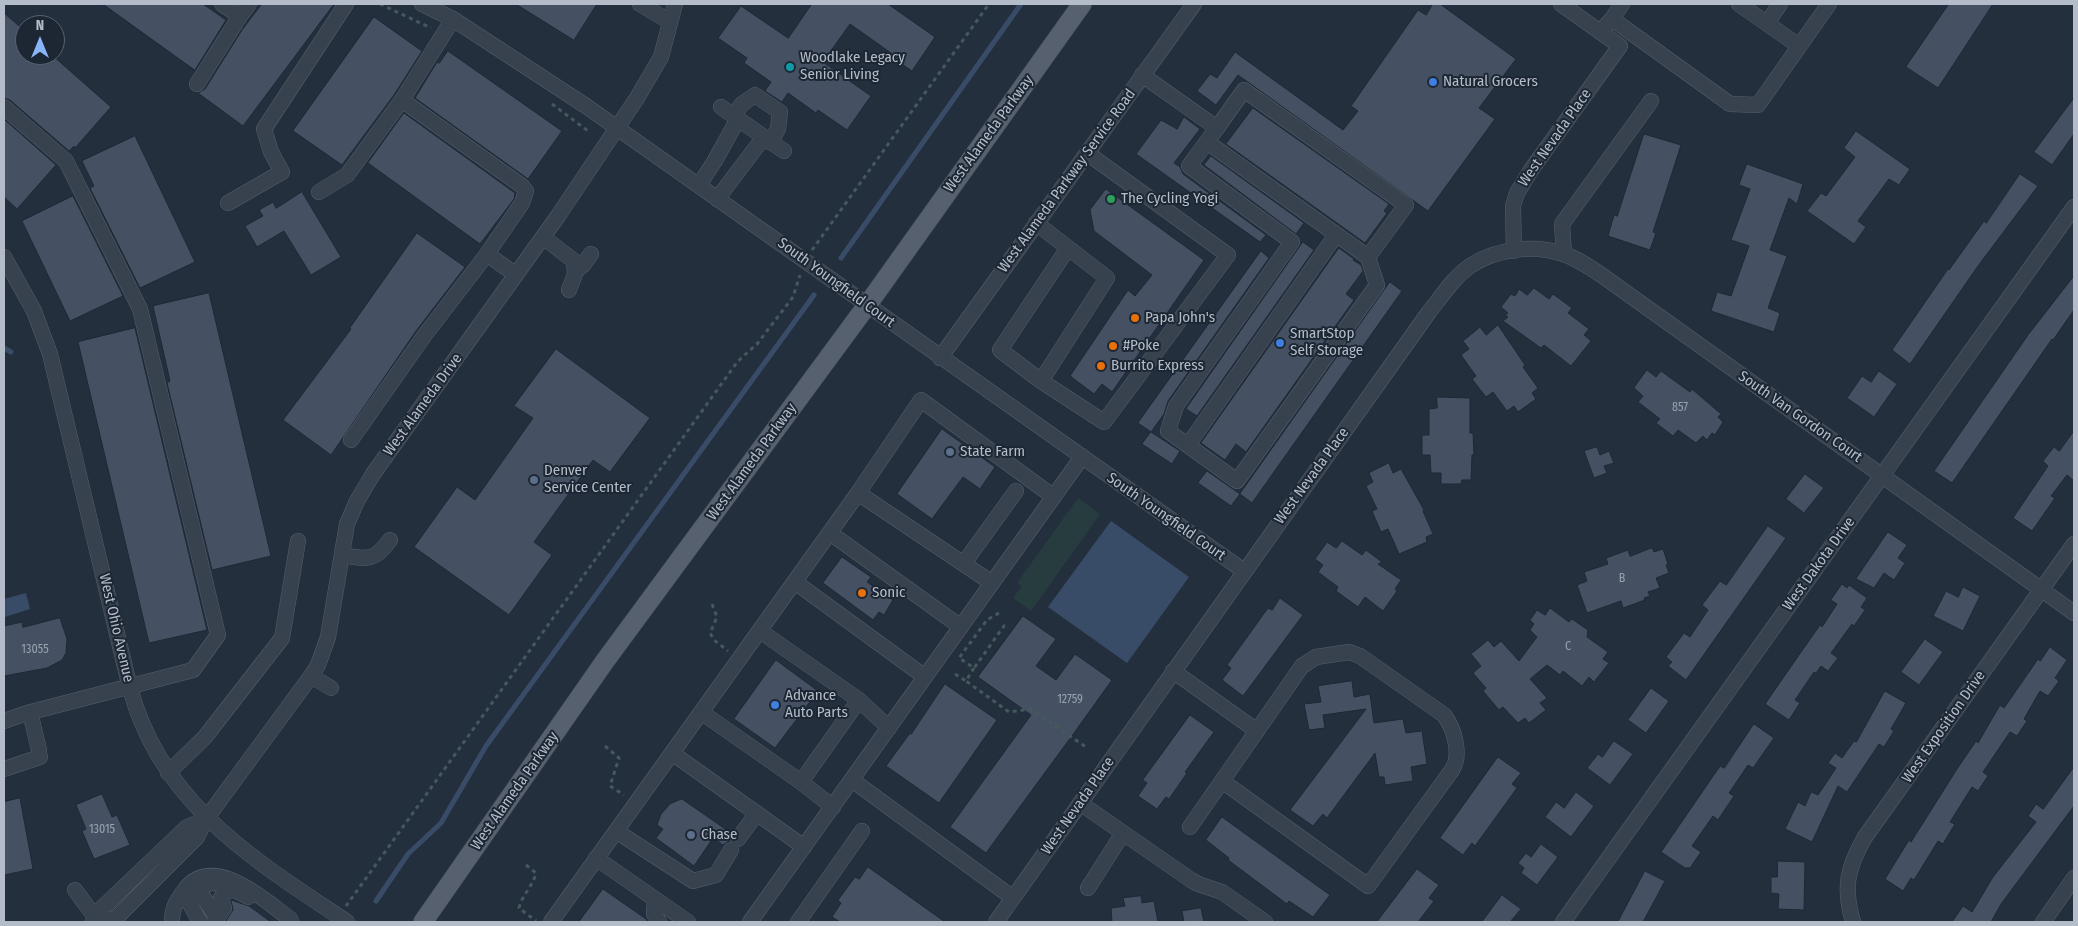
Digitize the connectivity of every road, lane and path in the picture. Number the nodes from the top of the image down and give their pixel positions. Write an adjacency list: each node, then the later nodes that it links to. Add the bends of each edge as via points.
1 (222, 4): 16 (street)
2 (249, 4): 16 (street)
3 (346, 4): 41 (street, via 264,129 282,172)
4 (380, 4): 22 (path)
5 (422, 4): 18 (street, South Youngfield Court)
6 (640, 4): 19 (street)
7 (675, 4): 19 (street, West Alameda Drive)
8 (990, 4): 53 (path)
9 (1082, 4): 57 (main road, West Alameda Parkway)
10 (1194, 4): 24 (street, West Alameda Parkway Service Road)
11 (1561, 4): 21 (street)
12 (1622, 4): 17 (street)
13 (1739, 4): 20 (street)
14 (1780, 4): 20 (street)
15 (1829, 4): 23 (street)
16 (240, 16): 25 (street)
17 (1612, 18): 21 (street); 23 (street, via 1730,104 1758,105)
18 (453, 19): 22 (street); 32 (street, South Youngfield Court)
19 (670, 22): 32 (street, West Alameda Drive, via 661,57)
20 (1767, 23): 23 (street)
21 (1600, 32): 47 (street, West Nevada Place, via 1620,46 1517,193 1513,206)
22 (444, 34): 26 (street)
23 (1799, 46)
24 (1142, 75): 31 (street); 37 (street, West Alameda Parkway Service Road)
25 (197, 84)
26 (402, 100): 39 (street, via 347,175); 48 (street, via 526,191 522,203)
27 (549, 101): 33 (path)
28 (1651, 101): 50 (street, via 1562,224)
29 (4, 107): 90 (street, via 66,161 140,309 218,635 193,670)
30 (731, 114): 34 (street); 34 (street, via 748,98 755,95 760,98 780,112 778,128); 38 (street, via 714,162)
31 (1217, 128): 35 (street); 52 (street, via 1244,90 1406,205)
32 (617, 129): 38 (street, South Youngfield Court); 45 (street, West Alameda Drive)
33 (588, 131)
34 (767, 139): 36 (street); 40 (street)
35 (1207, 142): 44 (street); 61 (street, via 1189,166 1292,242 1176,406 1168,431)
36 (784, 151)
37 (1087, 153): 43 (street, West Alameda Parkway Service Road); 59 (street, via 1228,255 1104,422)
38 (699, 185): 40 (street, South Youngfield Court)
39 (319, 192)
40 (718, 198): 53 (street, South Youngfield Court)
41 (228, 203)
42 (2074, 207): 63 (street, West Dakota Drive)
43 (1036, 223): 46 (street); 58 (street, West Alameda Parkway Service Road)
44 (1336, 235): 52 (street); 61 (street)
45 (543, 237): 54 (street, via 571,258); 55 (street, West Alameda Drive)
46 (1068, 248): 59 (street, via 1107,278); 59 (street, via 1000,350)
47 (1514, 251): 50 (street, South Van Gordon Court, via 1535,249); 73 (street, West Nevada Place, via 1497,254 1471,266 1448,288)
48 (487, 254): 55 (street); 60 (street)
49 (591, 254): 54 (street)
50 (1564, 254): 63 (street, South Van Gordon Court, via 1600,274)
51 (4, 257): 90 (street, West Ohio Avenue, via 34,311 57,378)
52 (1368, 257): 61 (street, via 1377,285 1237,481)
53 (805, 260): 57 (street, South Youngfield Court); 125 (path, via 793,297 757,344 732,369)
54 (575, 271): 56 (street)
55 (516, 275): 71 (street, West Alameda Drive, via 364,488 349,518)
56 (569, 290)
57 (868, 304): 58 (street, South Youngfield Court); 133 (main road, West Alameda Parkway, via 605,660)
58 (940, 358): 62 (street, South Youngfield Court)
59 (1041, 381)
60 (351, 440)
61 (1188, 445)
62 (1082, 457): 66 (street); 73 (street, South Youngfield Court)
63 (1883, 476): 76 (street, South Van Gordon Court); 141 (street, West Dakota Drive)
64 (1016, 491): 72 (street)
65 (858, 493): 66 (street, via 921,400); 67 (street); 72 (street)
66 (1054, 497): 75 (street)
67 (830, 533): 74 (street); 81 (street)
68 (390, 540): 71 (street, via 382,560)
69 (298, 541): 102 (street, via 282,638 205,737)
70 (2074, 544): 76 (street, West Exposition Drive)
71 (342, 555): 87 (street, West Alameda Drive, via 328,637)
72 (964, 564): 75 (street)
73 (1244, 571): 85 (street, West Nevada Place)
74 (794, 582): 82 (street); 88 (street)
75 (992, 583): 81 (street)
76 (2042, 590): 79 (street, South Van Gordon Court); 142 (street, West Exposition Drive, via 1856,852 1847,887)
77 (712, 604): 83 (path, via 717,617 710,634)
78 (999, 613): 84 (path, via 987,620 959,658)
79 (2074, 613)
80 (1009, 624): 84 (path, via 1004,626)
81 (961, 627): 88 (street)
82 (760, 631): 83 (street); 92 (street)
83 (739, 660): 94 (street)
84 (974, 668): 89 (path)
85 (1173, 671): 97 (street); 106 (street, West Nevada Place)
86 (956, 674): 89 (path)
87 (311, 676): 91 (street); 110 (street, West Alameda Drive)
88 (925, 677): 96 (street)
89 (966, 681): 99 (path, via 1009,712 1031,709)
90 (130, 688): 93 (street); 102 (street, West Ohio Avenue, via 140,723)
91 (331, 688)
92 (859, 700): 96 (street); 105 (street)
93 (30, 712): 95 (street); 101 (street, via 39,754)
94 (701, 712): 100 (street); 105 (street)
95 (4, 721)
96 (889, 728): 103 (street)
97 (1257, 730): 104 (street); 104 (street, via 1305,662 1349,652 1360,656 1444,715 1452,729 1456,763 1368,886)
98 (605, 746): 107 (path, via 619,758 610,786)
99 (1086, 747)
100 (672, 753): 107 (street); 109 (street)
101 (4, 769)
102 (168, 773): 110 (street, West Ohio Avenue)
103 (852, 780): 108 (street); 123 (street)
104 (1222, 781): 111 (street)
105 (801, 782): 108 (street)
106 (1080, 803): 114 (street); 123 (street, West Nevada Place)
107 (636, 804): 112 (street)
108 (833, 807): 115 (street)
109 (757, 813): 112 (street, via 716,875 693,881); 115 (street)
110 (206, 819): 125 (street, West Ohio Avenue, via 269,869); 128 (street, via 187,827 102,908)
111 (1190, 827)
112 (616, 831): 116 (street)
113 (862, 831): 138 (street)
114 (1123, 833): 120 (street); 140 (street, via 1191,880 1222,892)
115 (804, 847): 127 (street)
116 (596, 858): 124 (street); 135 (street)
117 (526, 865): 134 (path, via 536,873 518,908)
118 (2074, 878): 143 (street)
119 (230, 880): 122 (street, via 205,884); 129 (street, via 204,877 191,883 176,901); 132 (street, via 245,886)
120 (1088, 888)
121 (75, 890): 128 (street)
122 (196, 892): 126 (street); 130 (street, via 189,902)
123 (1013, 898): 139 (street, West Nevada Place)
124 (656, 911): 136 (street); 137 (street)
125 (343, 919)
126 (213, 921): 131 (street, via 224,908 221,898 225,891 235,890)
127 (753, 921)
128 (95, 922)
129 (172, 922)
130 (200, 922)
131 (281, 922)
132 (291, 922)
133 (423, 922)
134 (539, 922)
135 (551, 922)
136 (674, 922)
137 (688, 922)
138 (798, 922)
139 (996, 922)
140 (1265, 922)
141 (1564, 922)
142 (1853, 922)
143 (2043, 922)

